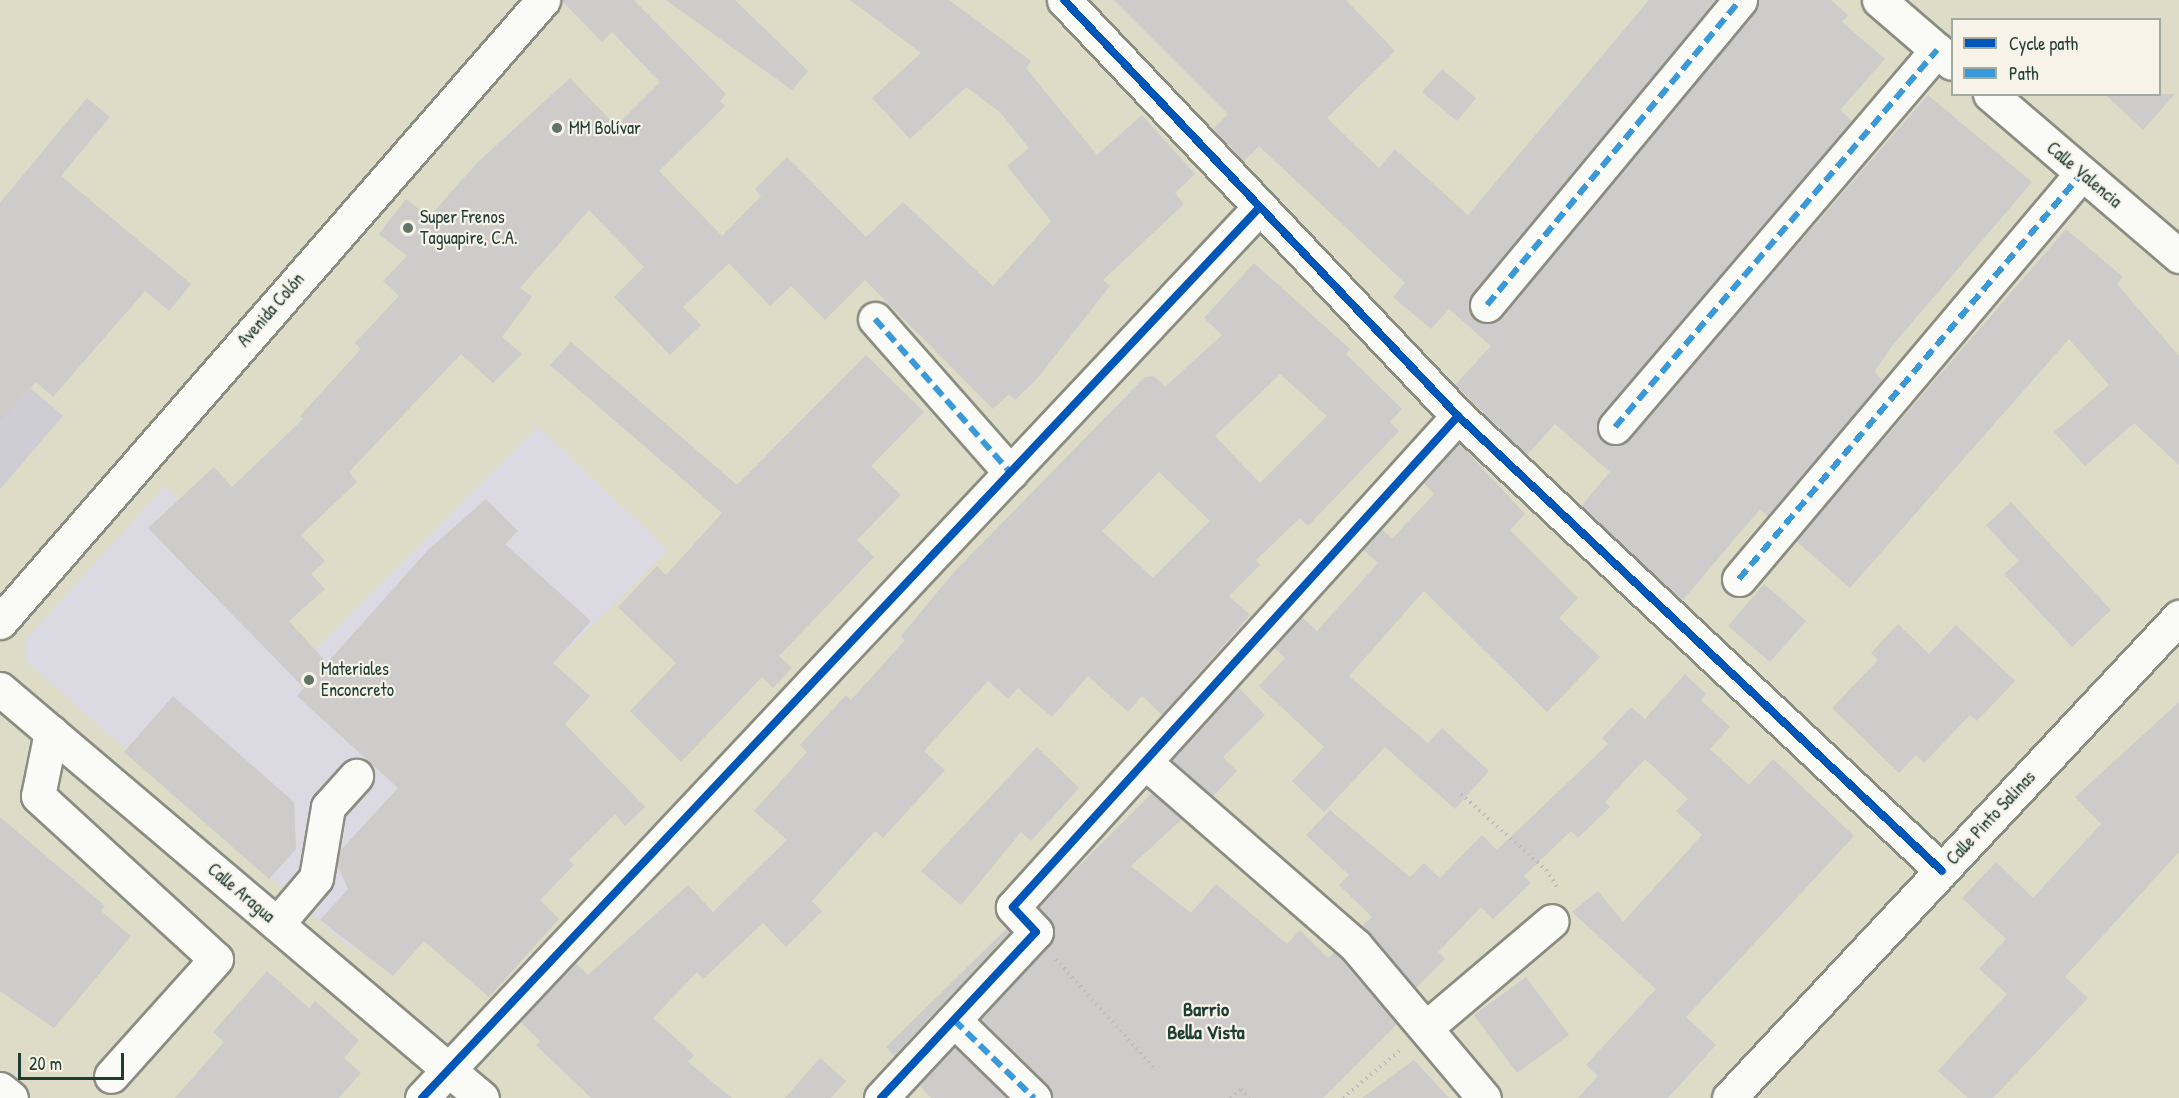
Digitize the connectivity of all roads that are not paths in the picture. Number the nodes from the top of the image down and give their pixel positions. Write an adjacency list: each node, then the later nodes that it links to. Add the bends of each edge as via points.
1 (543, 0): 17 (street, Avenida Colón)
2 (1064, 0): 8 (street)
3 (1740, 0): 10 (street)
4 (1879, 0): 5 (street)
5 (1945, 56): 13 (street)
6 (1992, 96): 7 (street, Calle Valencia)
7 (2082, 173): 9 (street, Calle Valencia); 15 (street)
8 (1259, 208): 12 (street); 14 (street)
9 (2179, 256)
10 (1487, 305)
11 (875, 319): 14 (street)
12 (1458, 416): 20 (street); 22 (street)
13 (1615, 427)
14 (1011, 473): 27 (street)
15 (1739, 579)
16 (2179, 617): 22 (street, Calle Pinto Salinas)
17 (0, 622)
18 (0, 689): 19 (street, Calle Aragua)
19 (51, 732): 24 (street, Calle Aragua); 28 (street, via 38,796 216,959)
20 (1145, 762): 25 (street, via 1013,907 1036,932); 26 (street, via 1354,945)
21 (356, 776): 24 (street, via 328,807 316,878)
22 (1942, 871): 30 (street, Calle Pinto Salinas)
23 (1552, 921): 26 (street)
24 (277, 924): 27 (street, Calle Aragua)
25 (954, 1020): 34 (street); 35 (street)
26 (1428, 1026): 36 (street)
27 (449, 1070): 32 (street); 33 (street, Calle Aragua)
28 (111, 1076)
29 (0, 1089): 31 (street)
30 (1738, 1095)
31 (11, 1098)
32 (422, 1098)
33 (482, 1098)
34 (881, 1098)
35 (1034, 1098)
36 (1484, 1098)

